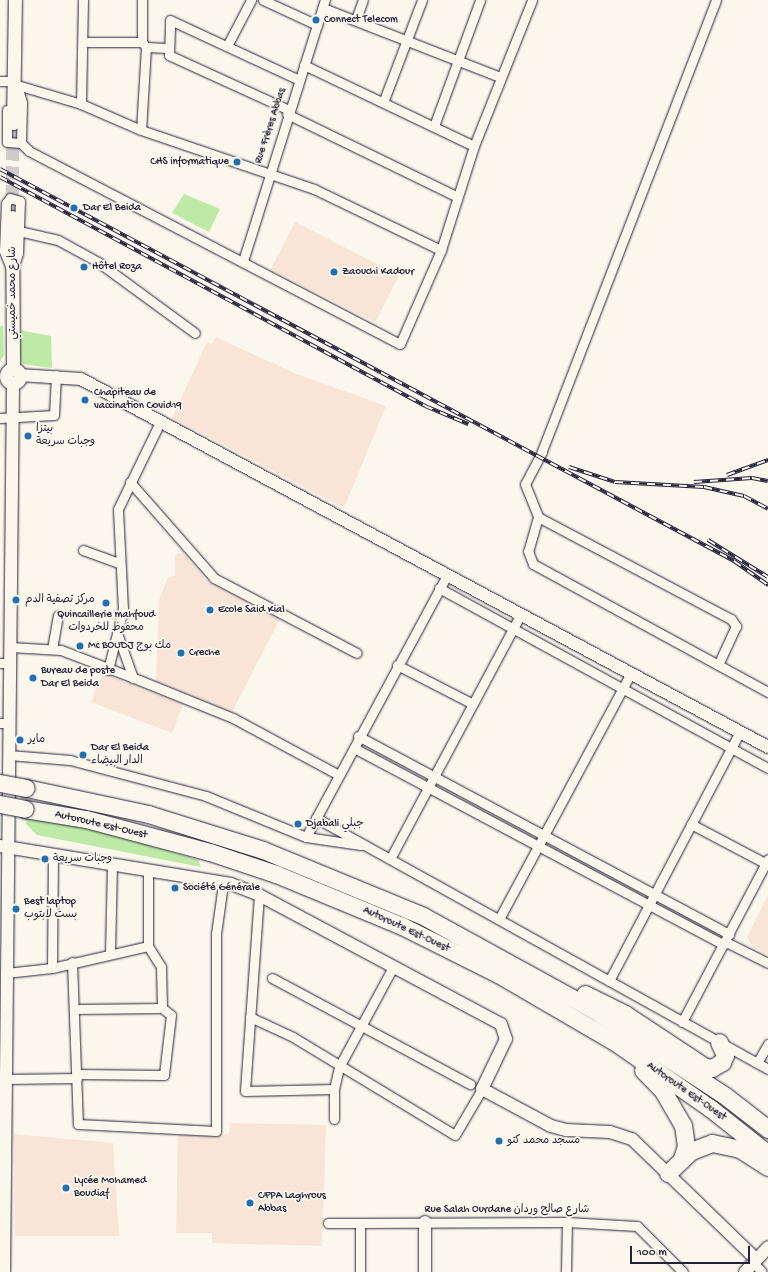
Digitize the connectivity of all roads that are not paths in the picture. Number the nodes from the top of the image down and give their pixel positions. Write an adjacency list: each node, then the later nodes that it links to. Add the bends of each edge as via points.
1 (15, 0): 22 (main road)
2 (83, 0): 15 (street)
3 (142, 0): 16 (street)
4 (251, 0): 17 (street)
5 (263, 0): 13 (street)
6 (363, 0): 12 (street)
7 (422, 0): 14 (street)
8 (480, 0): 19 (street)
9 (532, 0): 21 (street)
10 (716, 0): 46 (street, via 544,446 525,484)
11 (324, 4): 12 (street); 13 (street, Rue Frères Abbas)
12 (356, 19): 14 (street)
13 (317, 25): 20 (street, Rue Frères Abbas)
14 (408, 39): 19 (street); 24 (street)
15 (83, 42): 16 (street); 25 (street)
16 (144, 44): 18 (street); 29 (street)
17 (227, 46): 18 (street, via 170,20); 23 (street)
18 (167, 48): 26 (street, via 168,55)
19 (459, 60): 21 (street); 28 (street)
20 (304, 65): 23 (street, Rue Frères Abbas); 24 (street)
21 (500, 77): 31 (street)
22 (11, 79): 25 (street); 27 (main road); 30 (street, via 22,103); 30 (street, via 6,138 10,143)
23 (299, 80): 26 (street, Rue Frères Abbas)
24 (384, 100): 28 (street)
25 (81, 104): 29 (street)
26 (288, 112): 32 (street, Rue Frères Abbas); 33 (street)
27 (13, 123)
28 (434, 126): 31 (street)
29 (141, 130): 32 (street)
30 (21, 143): 37 (street, via 30,151)
31 (474, 146): 33 (street)
32 (268, 174): 36 (street, via 314,189); 37 (street, Rue Frères Abbas)
33 (456, 196): 36 (street)
34 (12, 217): 38 (main road, شارع محمد خميستي)
35 (19, 230): 38 (street, via 18,254); 38 (street, via 20,201 10,198 6,203 4,251); 39 (street, via 58,240 98,262)
36 (441, 250): 37 (street, via 400,344)
37 (243, 261)
38 (12, 271): 40 (main road, شارع محمد خميستي)
39 (195, 333)
40 (10, 375): 41 (street); 43 (street)
41 (56, 375): 43 (street, via 54,415); 44 (street, via 81,379)
42 (0, 418): 43 (street)
43 (12, 418): 55 (street)
44 (160, 422): 45 (street); 49 (street)
45 (130, 482): 48 (street, via 118,509); 57 (street, via 214,578)
46 (538, 518): 60 (street, via 528,551 532,564); 60 (street, via 731,619 736,626)
47 (83, 550): 48 (street)
48 (119, 563): 54 (street, via 123,608)
49 (447, 575): 50 (street); 51 (street)
50 (439, 588): 53 (street); 59 (street)
51 (521, 614): 53 (street); 62 (street)
52 (58, 616): 56 (street)
53 (513, 629): 64 (street); 66 (street)
54 (118, 636): 61 (street); 63 (street)
55 (10, 647): 56 (street); 58 (street)
56 (52, 648): 61 (street)
57 (357, 653)
58 (5, 663): 67 (street)
59 (397, 665): 66 (street); 69 (street)
60 (718, 665): 65 (street)
61 (108, 670): 63 (street)
62 (631, 673): 64 (street); 68 (street)
63 (133, 678): 75 (street, via 233,718)
64 (623, 688): 71 (street); 82 (street)
65 (768, 692)
66 (473, 704): 76 (street)
67 (5, 723): 73 (street)
68 (740, 732): 71 (street); 72 (street)
69 (358, 736): 70 (street); 76 (street)
70 (354, 748): 75 (street); 78 (street)
71 (731, 748): 74 (street); 81 (street)
72 (768, 748)
73 (9, 755): 83 (street, via 70,760 206,796); 84 (street)
74 (768, 768)
75 (339, 775): 80 (street)
76 (434, 776): 78 (street); 82 (street)
77 (0, 782): 105 (highway, Autoroute Est-Ouest, bridge, via 148,814 263,850 423,916)
78 (428, 787): 86 (street); 88 (street)
79 (0, 804): 114 (highway, Autoroute Est-Ouest, bridge, via 86,819 195,848 338,898 498,974)
80 (316, 818): 83 (street); 85 (street)
81 (691, 824): 89 (street); 93 (street)
82 (544, 835): 86 (street); 93 (street)
83 (306, 837): 85 (street)
84 (4, 846): 87 (street); 96 (street)
85 (366, 846): 88 (street)
86 (538, 846): 95 (street); 97 (street)
87 (53, 854): 90 (street); 104 (street)
88 (390, 859): 97 (street)
89 (767, 861): 98 (street)
90 (112, 865): 91 (street); 100 (street)
91 (148, 872): 92 (street); 99 (street)
92 (224, 884): 94 (street); 120 (street, via 216,934 216,1131 78,1124)
93 (655, 894): 95 (street); 98 (street)
94 (260, 895): 103 (street); 111 (street)
95 (649, 904): 98 (street); 108 (street)
96 (4, 908): 106 (street)
97 (498, 919): 108 (street)
98 (727, 940): 102 (street); 112 (street)
99 (148, 946): 100 (street); 109 (street, via 161,967)
100 (110, 953): 101 (street)
101 (72, 962): 104 (street); 110 (street)
102 (768, 963)
103 (393, 967): 113 (street); 124 (street, via 502,1024 506,1039)
104 (52, 968): 106 (street)
105 (523, 969): 115 (highway, via 610,1006 705,1067 712,1068 722,1062 724,1055); 126 (highway, Autoroute Est-Ouest, via 656,1049)
106 (6, 973): 121 (street)
107 (272, 978): 113 (street)
108 (609, 981): 112 (street)
109 (162, 1008): 110 (street); 120 (street, via 171,1015 164,1075)
110 (76, 1010): 120 (street)
111 (250, 1017): 118 (street, via 293,1037); 123 (street, via 245,1091)
112 (682, 1022): 115 (street)
113 (361, 1028): 118 (street); 122 (street)
114 (615, 1042): 127 (highway, Autoroute Est-Ouest, via 710,1108); 128 (highway, via 652,1079 676,1110 686,1135)
115 (719, 1042): 117 (street)
116 (768, 1044): 117 (street)
117 (757, 1064): 119 (street)
118 (339, 1067): 123 (street); 124 (street, via 455,1135)
119 (768, 1069)
120 (77, 1076): 121 (street)
121 (6, 1079): 137 (street)
122 (470, 1084)
123 (334, 1089): 125 (street)
124 (482, 1089): 130 (street, via 551,1126 566,1130 622,1134)
125 (334, 1119)
126 (768, 1129)
127 (768, 1154)
128 (682, 1158): 129 (highway, via 702,1145 726,1143); 130 (highway)
129 (768, 1167)
130 (668, 1172): 136 (street)
131 (425, 1222): 132 (street, Rue Salah Ourdane شارع صالح وردان); 134 (street, Rue Salah Ourdane شارع صالح وردان); 139 (street)
132 (567, 1222): 140 (street); 141 (street, Rue Salah Ourdane شارع صالح وردان, via 637,1226)
133 (328, 1223): 134 (street, Rue Salah Ourdane شارع صالح وردان)
134 (360, 1224): 138 (street)
135 (768, 1247): 136 (street)
136 (754, 1260): 142 (street); 143 (street)
137 (4, 1272)
138 (360, 1272)
139 (425, 1272)
140 (566, 1272)
141 (683, 1272)
142 (745, 1272)
143 (762, 1272)

